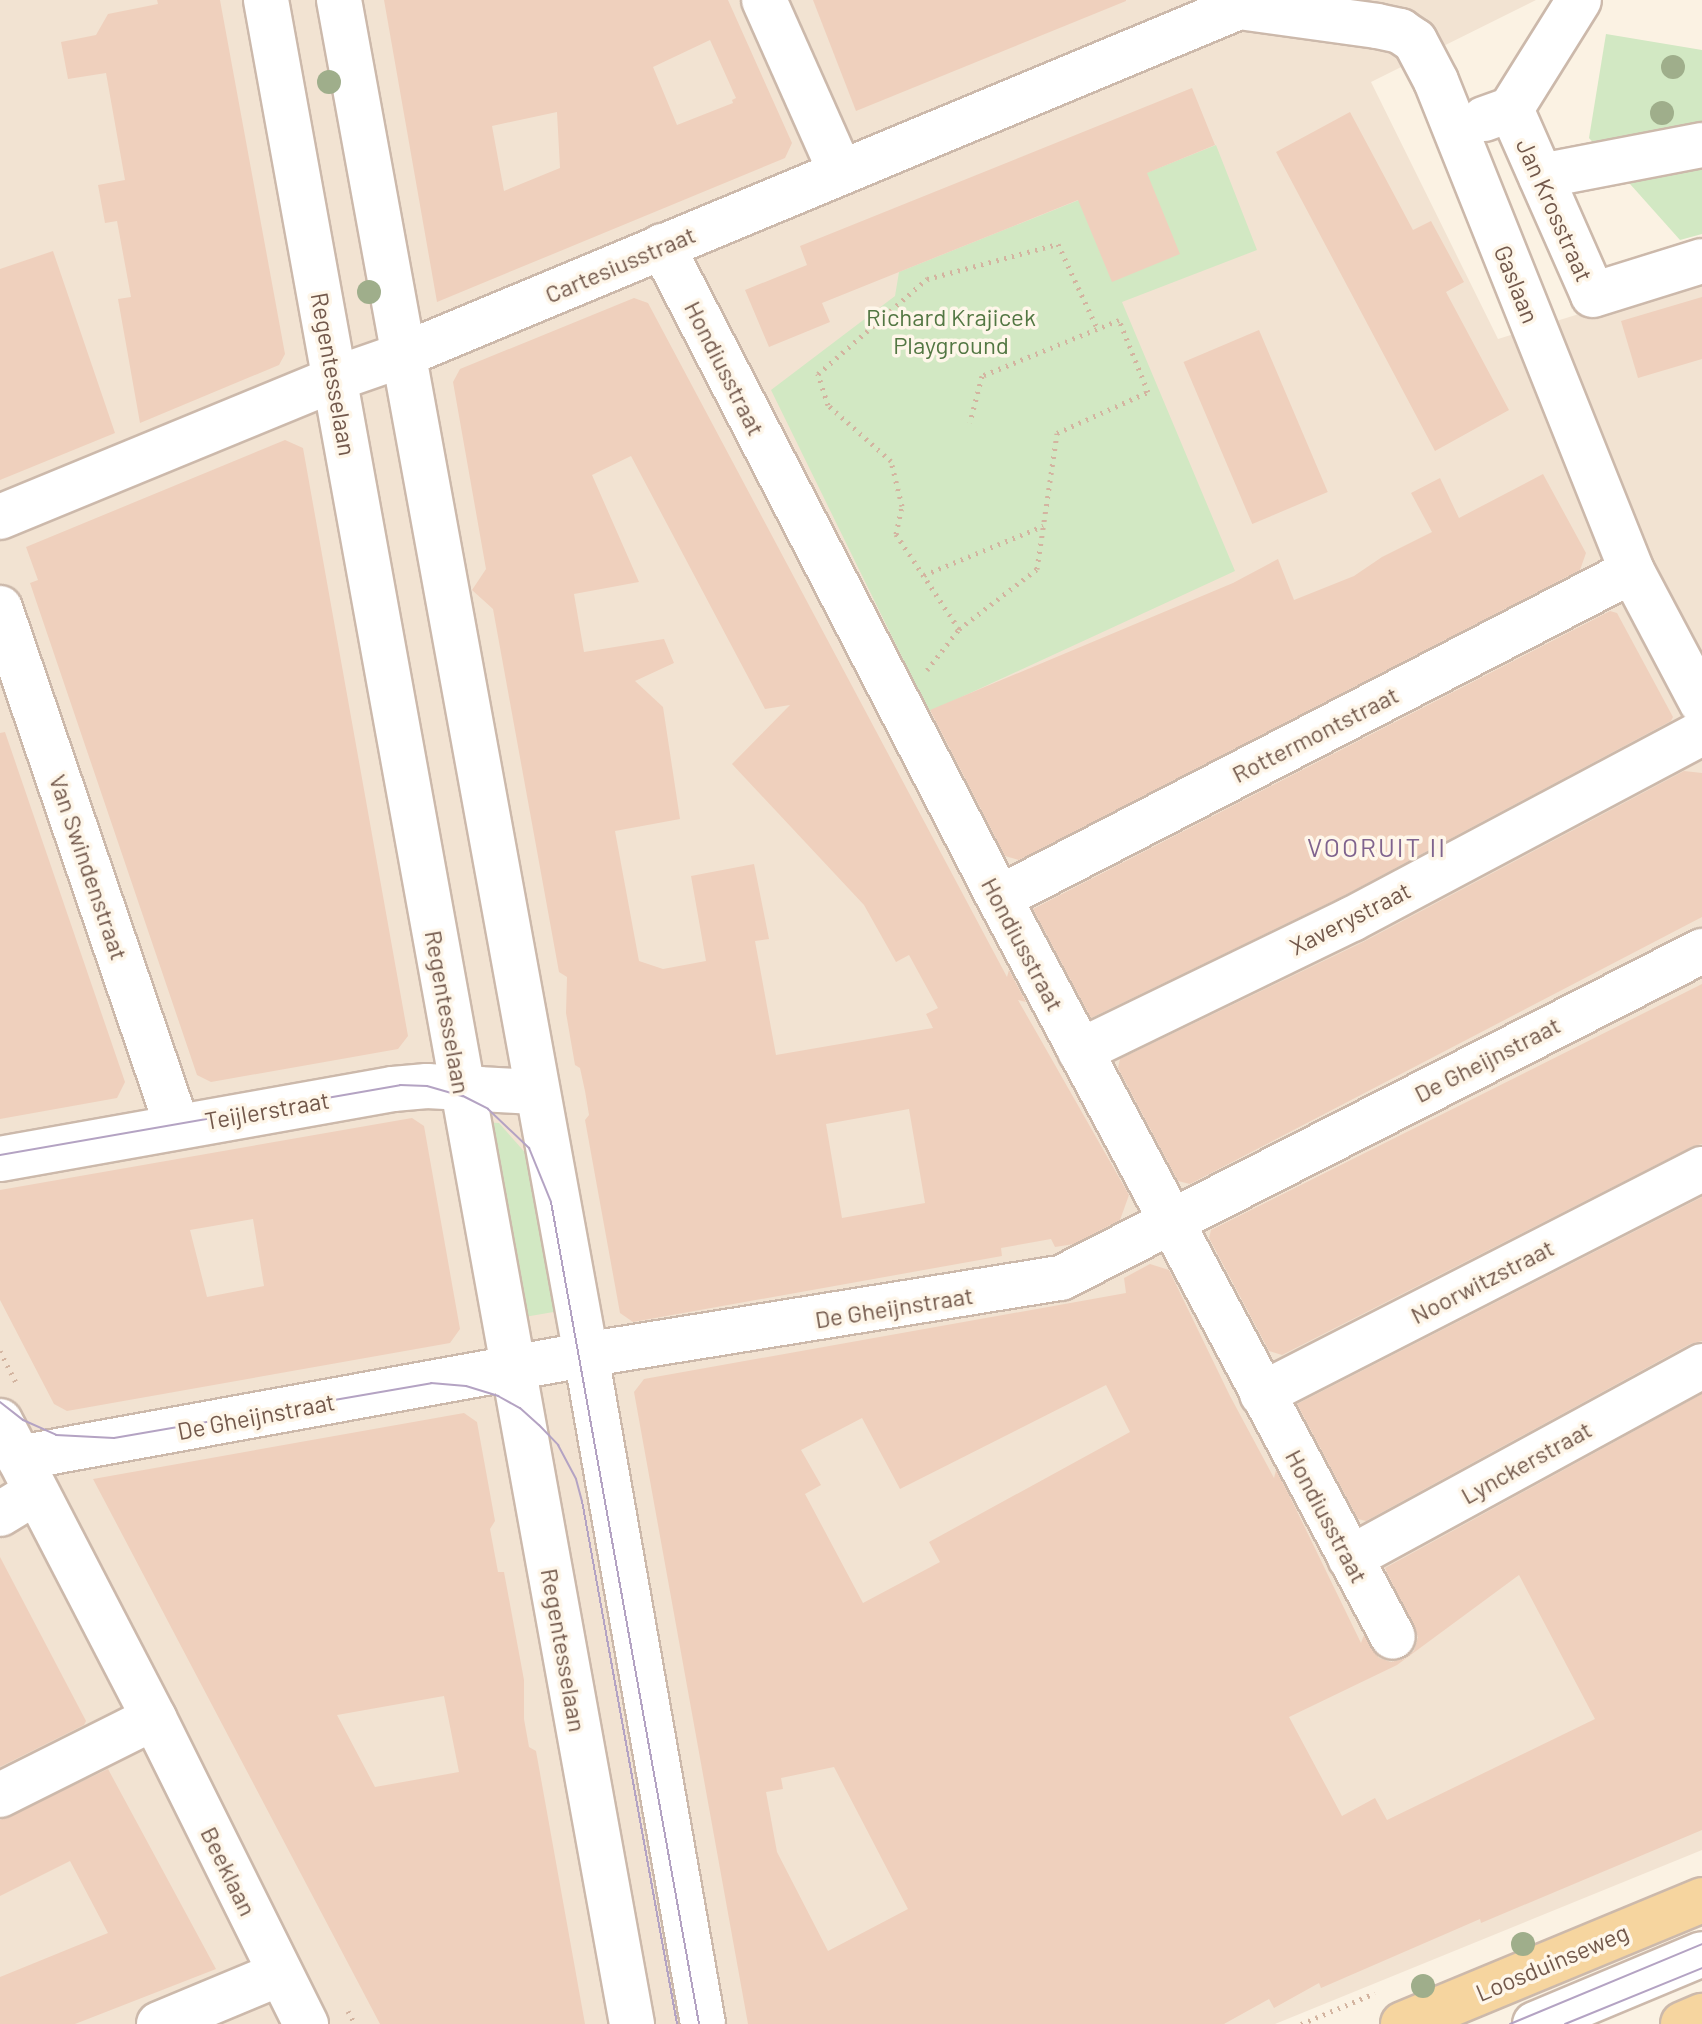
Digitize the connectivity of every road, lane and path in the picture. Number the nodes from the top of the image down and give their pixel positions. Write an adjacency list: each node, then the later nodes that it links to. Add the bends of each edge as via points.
1 (266, 0): 15 (street, Regentesselaan)
2 (339, 0): 14 (street)
3 (764, 0): 9 (street)
4 (1579, 0): 6 (street)
5 (1233, 4): 7 (street, Gaslaan, via 1400,31 1415,41); 9 (street, Cartesiusstraat)
6 (1511, 109): 7 (street); 10 (street, Jan Krosstraat)
7 (1456, 130): 19 (street, Gaslaan)
8 (1702, 145): 10 (street)
9 (840, 171): 11 (street, Cartesiusstraat)
10 (1541, 176): 12 (street, Jan Krosstraat, via 1593,295)
11 (662, 246): 14 (street, Cartesiusstraat); 26 (street, Hondiusstraat)
12 (1702, 261)
13 (1097, 328): 16 (path, via 982,376); 18 (path, via 1119,320 1148,392 1057,433); 20 (path, via 1058,244 927,279 818,374 828,405 891,461 902,506 896,534)
14 (403, 355): 15 (street, Cartesiusstraat); 30 (street)
15 (334, 379): 17 (street, Cartesiusstraat); 29 (street, Regentesselaan)
16 (970, 422)
17 (0, 517)
18 (1043, 526): 20 (path); 22 (path, via 1037,569)
19 (1632, 571): 24 (street, Gaslaan); 26 (street, Rottermontstraat)
20 (924, 575): 22 (path)
21 (0, 608): 31 (street, Van Swindenstraat)
22 (959, 629): 23 (path)
23 (932, 664)
24 (1702, 703)
25 (1702, 733): 28 (street, Xaverystraat, via 1352,919)
26 (999, 898): 28 (street, Hondiusstraat)
27 (1702, 951): 34 (street, De Gheijnstraat)
28 (1080, 1051): 34 (street, Hondiusstraat)
29 (461, 1087): 30 (street, Teijlerstraat); 31 (street, Teijlerstraat, via 393,1089); 37 (street, Regentesselaan)
30 (535, 1092): 35 (street)
31 (177, 1126): 32 (street, Teijlerstraat)
32 (0, 1159)
33 (1702, 1169): 38 (street, Noorwitzstraat)
34 (1172, 1222): 35 (street, De Gheijnstraat, via 1089,1267 1025,1287); 38 (street, Hondiusstraat)
35 (586, 1355): 37 (street, De Gheijnstraat); 45 (street)
36 (1702, 1366): 40 (street, Lynckerstraat)
37 (513, 1368): 39 (street, De Gheijnstraat); 47 (street, Regentesselaan)
38 (1262, 1394): 40 (street, Hondiusstraat)
39 (14, 1471): 42 (street, Beeklaan)
40 (1350, 1558): 41 (street, Hondiusstraat)
41 (1393, 1637)
42 (154, 1718): 43 (street); 48 (street, Beeklaan)
43 (0, 1795)
44 (1702, 1900): 54 (main road, Loosduinseweg)
45 (688, 1947): 47 (street); 53 (street)
46 (1702, 1954): 55 (street)
47 (620, 1959): 52 (street, Regentesselaan)
48 (279, 1974): 50 (street); 51 (street, Beeklaan)
49 (1702, 2016): 56 (main road)
50 (159, 2024)
51 (306, 2024)
52 (632, 2024)
53 (703, 2024)
54 (1403, 2024)
55 (1535, 2024)
56 (1683, 2024)

